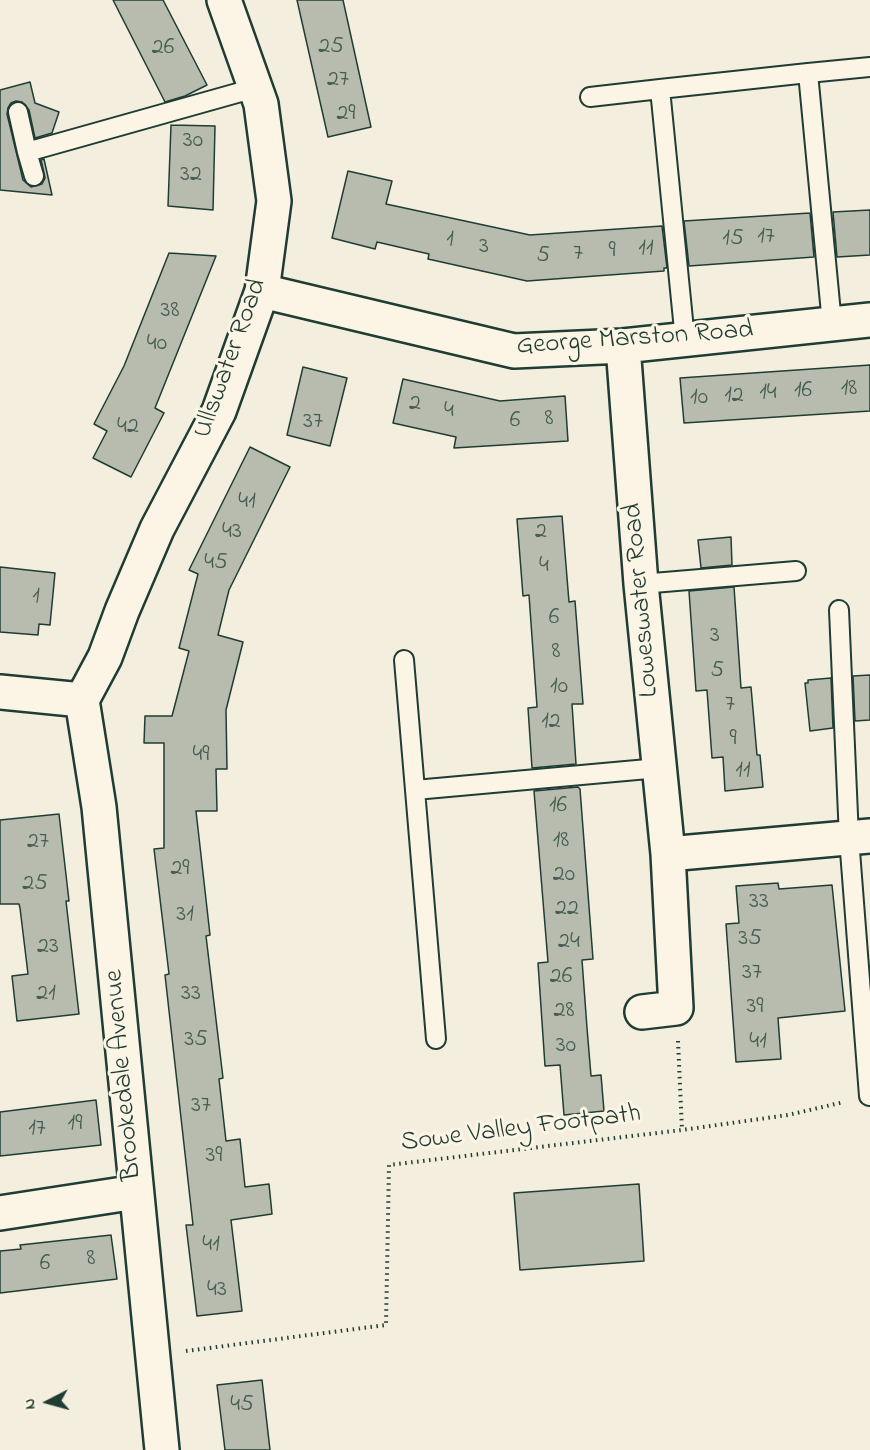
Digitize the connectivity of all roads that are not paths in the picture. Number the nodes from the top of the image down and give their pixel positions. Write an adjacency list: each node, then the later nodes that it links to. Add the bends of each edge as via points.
1 (224, 0): 4 (street, Ullswater Road)
2 (870, 68): 3 (lane)
3 (808, 73): 5 (lane); 12 (lane)
4 (255, 88): 8 (lane); 10 (street, Ullswater Road, via 261,104 274,201)
5 (660, 90): 6 (lane); 13 (lane)
6 (590, 97)
7 (18, 112): 8 (lane)
8 (27, 152): 9 (lane)
9 (34, 176)
10 (262, 291): 14 (street, George Marston Road, via 514,351); 20 (street, Ullswater Road, via 219,411 157,528 105,657)
11 (870, 320): 12 (street, George Marston Road)
12 (832, 324): 13 (street, George Marston Road)
13 (685, 340): 14 (street, George Marston Road)
14 (623, 346): 16 (street, Loweswater Road)
15 (796, 571): 16 (lane)
16 (640, 584): 21 (street, Loweswater Road)
17 (839, 610): 23 (lane)
18 (404, 660): 22 (lane)
19 (0, 692): 20 (street)
20 (82, 700): 28 (street, Brookedale Avenue, via 99,807)
21 (659, 768): 22 (lane); 24 (street, Loweswater Road)
22 (415, 790): 26 (lane)
23 (860, 837): 24 (street); 27 (lane)
24 (668, 854): 25 (street, Loweswater Road, via 676,1008)
25 (642, 1012)
26 (436, 1039)
27 (869, 1096)
28 (136, 1192): 29 (street); 30 (street, Brookedale Avenue)
29 (0, 1213)
30 (162, 1450)

